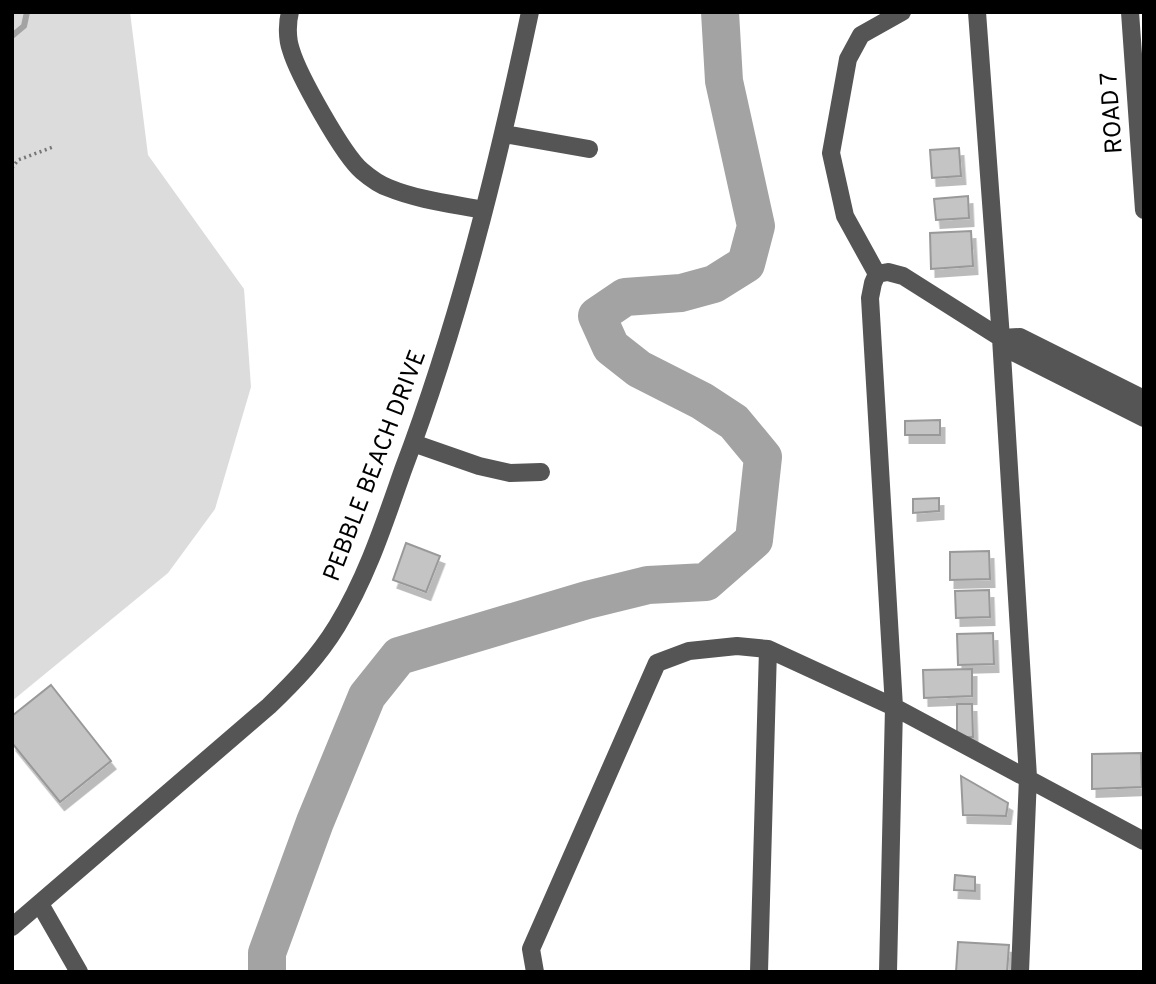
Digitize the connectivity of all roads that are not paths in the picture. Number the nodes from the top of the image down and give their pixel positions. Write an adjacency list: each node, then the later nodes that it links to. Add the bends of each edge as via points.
1 (290, 12): 8 (street, via 290,49 360,170 387,188)
2 (530, 12): 6 (street, PEBBLE BEACH DRIVE)
3 (902, 12): 10 (street, via 861,35 848,59 831,153 845,216)
4 (977, 12): 11 (street)
5 (1130, 12): 9 (street, ROAD 7)
6 (505, 134): 7 (street); 8 (street, PEBBLE BEACH DRIVE)
7 (589, 149)
8 (484, 209): 14 (street, PEBBLE BEACH DRIVE, via 447,348)
9 (1144, 210)
10 (877, 274): 11 (street, via 903,276); 17 (street, via 870,298)
11 (1001, 338): 12 (street, via 1020,337); 13 (street, via 1015,353); 18 (street)
12 (1144, 399)
13 (1144, 418)
14 (414, 443): 15 (street, via 510,473); 20 (street, PEBBLE BEACH DRIVE, via 363,578 306,671)
15 (541, 472)
16 (768, 649): 17 (street); 23 (street, via 737,646 689,651 657,663 531,949); 24 (street)
17 (894, 707): 18 (street); 25 (street)
18 (1028, 777): 19 (street); 26 (street)
19 (1144, 841)
20 (40, 904): 21 (street, PEBBLE BEACH DRIVE); 22 (street)
21 (12, 927)
22 (79, 972)
23 (535, 972)
24 (759, 972)
25 (888, 972)
26 (1020, 972)

